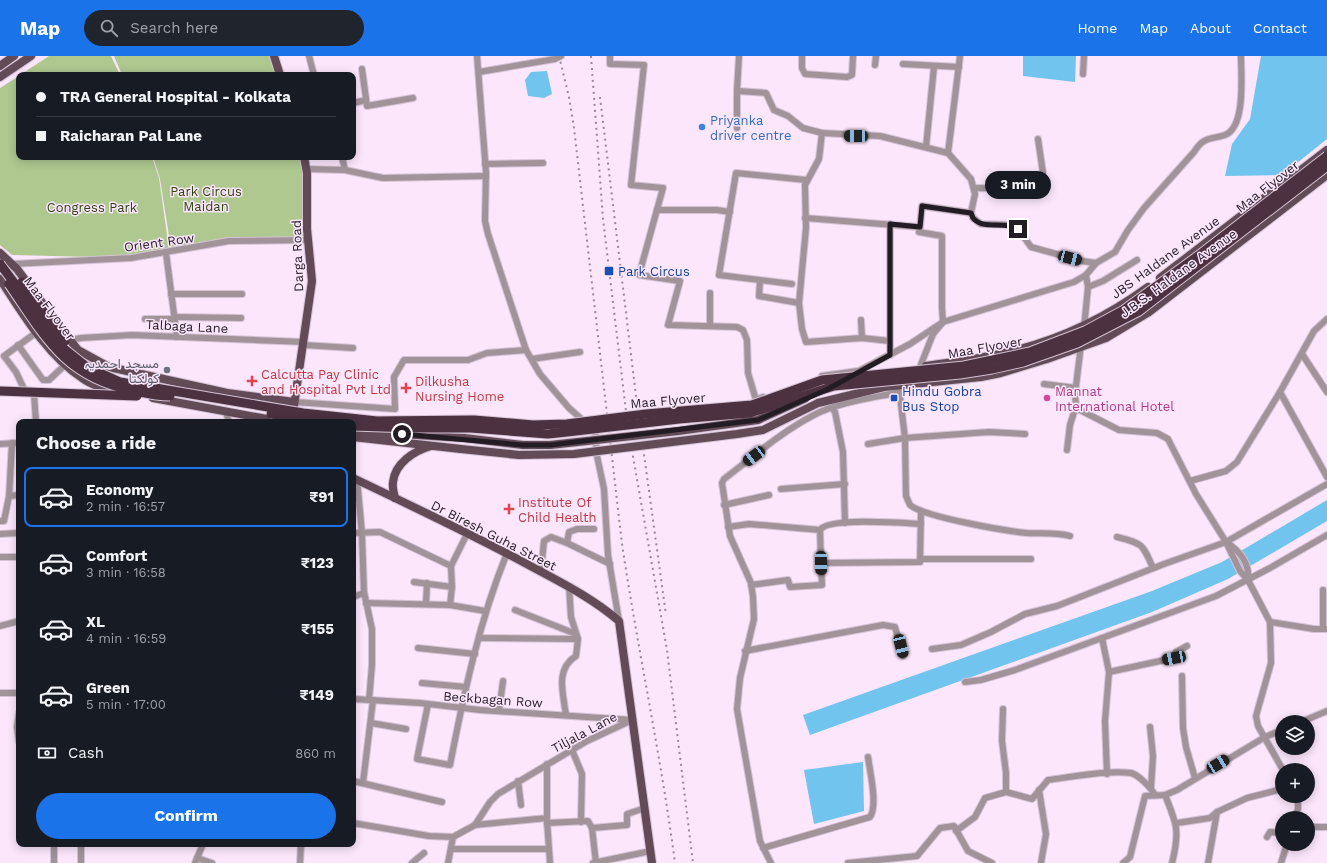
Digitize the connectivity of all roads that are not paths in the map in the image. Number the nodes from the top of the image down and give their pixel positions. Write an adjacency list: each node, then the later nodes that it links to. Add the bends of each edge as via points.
1 (14, 56): 17 (main road)
2 (31, 56): 25 (main road)
3 (274, 56): 21 (main road)
4 (309, 56): 22 (street)
5 (477, 56): 23 (street)
6 (561, 56): 23 (street)
7 (610, 56): 48 (street, via 610,64 644,65 631,185 663,188)
8 (738, 56): 26 (street)
9 (802, 56): 10 (street, via 805,74 847,77 852,75)
10 (853, 56)
11 (876, 56): 16 (street)
12 (960, 56): 19 (street)
13 (1084, 56): 24 (street)
14 (1241, 56): 59 (street, via 1240,97 1235,127 1225,134 1199,144 1144,208 1115,252)
15 (903, 64): 18 (street)
16 (875, 65)
17 (0, 66)
18 (934, 67): 19 (street); 33 (street)
19 (958, 68): 35 (street)
20 (362, 69): 27 (street, via 367,106)
21 (279, 72)
22 (313, 72)
23 (479, 72): 40 (street)
24 (1083, 74)
25 (0, 77)
26 (738, 91): 30 (street); 31 (street, via 766,94 774,110 788,116 803,128)
27 (413, 98)
28 (362, 101): 29 (street)
29 (356, 102)
30 (737, 128)
31 (822, 133): 33 (street, via 880,136); 46 (street, via 819,159)
32 (1038, 139): 47 (street, via 1043,173 1034,184 1026,189)
33 (926, 147): 35 (street)
34 (1327, 150): 78 (main road, JBS Haldane Avenue, via 1143,291)
35 (948, 153): 47 (street, via 966,172)
36 (1327, 156): 111 (highway, Maa Flyover, bridge, via 1124,310 1058,342 996,360 964,366 822,380 752,405 552,425 474,420 377,421 302,413)
37 (304, 160): 42 (main road, Darga Road)
38 (343, 160): 43 (street)
39 (543, 163): 40 (street)
40 (485, 164): 45 (street)
41 (1327, 166): 121 (highway, Maa Flyover, bridge, via 1139,311 1077,344 1023,362 992,370 834,386 750,413 548,434 471,428)
42 (306, 169): 43 (street); 54 (main road, Darga Road)
43 (345, 170): 45 (street, via 383,178)
44 (1327, 175): 87 (main road, J.B.S. Haldane Avenue, via 1149,312 1106,338)
45 (486, 176): 89 (street, via 485,218 488,234)
46 (806, 180): 49 (street, via 736,173); 51 (street)
47 (974, 188): 50 (street)
48 (657, 210): 49 (street); 79 (street, via 639,274 680,281 668,325)
49 (730, 212): 65 (street, via 719,275)
50 (971, 213): 53 (street, via 922,206); 59 (street, via 981,224 1013,225 1031,247)
51 (805, 218): 52 (street); 71 (street)
52 (890, 224): 53 (street); 84 (street)
53 (920, 227): 77 (street, via 919,232 942,236)
54 (308, 240): 56 (street, Orient Row, via 229,241); 85 (main road, Darga Road, via 312,281)
55 (0, 253): 61 (main road, Maa Flyover)
56 (166, 253): 61 (street, Orient Row, via 132,258); 69 (street)
57 (0, 256): 111 (highway, bridge, via 32,295 62,338 81,358 108,373 173,386)
58 (1137, 260): 67 (street, via 1103,282)
59 (1096, 263): 63 (street)
60 (0, 264): 111 (highway, Maa Flyover, bridge, via 58,342 87,367 120,382)
61 (12, 264): 83 (main road, Maa Flyover)
62 (0, 273): 110 (highway, Maa Flyover, bridge, via 51,344 74,367 98,381)
63 (1086, 274): 67 (street); 77 (street, via 1074,282)
64 (0, 279): 80 (main road)
65 (760, 280): 66 (street); 71 (street, via 759,296)
66 (792, 284)
67 (1088, 287): 78 (street)
68 (710, 293): 79 (street)
69 (171, 294): 70 (street); 72 (street)
70 (242, 294)
71 (798, 302): 82 (street, via 806,342)
72 (175, 318): 73 (street); 74 (street); 81 (street)
73 (241, 318)
74 (145, 319)
75 (1327, 319): 91 (street, via 1314,331)
76 (861, 320): 82 (street)
77 (944, 322): 92 (street); 97 (street, via 932,334)
78 (1085, 325): 87 (street); 97 (main road, JBS Haldane Avenue, via 1027,347 997,355)
79 (710, 326): 99 (street, via 737,327 743,330 747,340 748,373 756,400 820,377)
80 (37, 332): 86 (street); 95 (main road)
81 (177, 337): 83 (street, Talbaga Lane, via 132,335); 85 (street, Talbaga Lane)
82 (862, 338): 84 (street)
83 (70, 340): 96 (main road, Maa Flyover, via 78,350)
84 (890, 341): 92 (street)
85 (303, 343): 88 (street, Talbaga Lane); 112 (main road, Darga Road)
86 (18, 345): 93 (street); 95 (street, via 43,380 49,380)
87 (1081, 347): 101 (main road, J.B.S. Haldane Avenue, via 1001,373); 104 (street)
88 (353, 348)
89 (526, 350): 94 (street); 112 (street, via 487,354 468,360 404,360 394,376 395,409)
90 (580, 352): 94 (street)
91 (1302, 354): 107 (street); 108 (street)
92 (890, 355): 99 (street)
93 (2, 356): 109 (street)
94 (532, 359): 167 (street, via 540,374 569,408 595,431 604,489)
95 (66, 364): 100 (main road, via 83,379)
96 (102, 364): 100 (main road); 112 (main road, Maa Flyover, via 227,393)
97 (920, 367): 98 (main road, JBS Haldane Avenue); 101 (street)
98 (898, 370): 103 (street); 105 (main road, JBS Haldane Avenue)
99 (858, 371): 105 (street)
100 (92, 383): 109 (main road, via 81,392); 115 (main road, via 122,392)
101 (922, 383): 103 (main road, J.B.S. Haldane Avenue)
102 (1044, 384): 104 (street)
103 (899, 388): 114 (street); 125 (street); 130 (main road, J.B.S. Haldane Avenue, bridge, via 866,390 818,403 763,430 737,434 574,454 519,455)
104 (1076, 388): 113 (street)
105 (826, 390): 122 (main road, JBS Haldane Avenue, bridge, via 758,420 550,445)
106 (0, 392): 109 (main road); 110 (highway, bridge)
107 (1280, 392): 132 (street); 134 (street, via 1237,462 1230,469)
108 (1327, 392)
109 (30, 394): 116 (street)
110 (157, 396): 120 (highway, Maa Flyover, bridge)
111 (204, 396)
112 (294, 402): 119 (main road, Darga Road)
113 (1076, 406): 131 (street, via 1070,425); 134 (street, via 1119,430 1163,434 1172,444)
114 (832, 408): 135 (street, via 843,452); 143 (street, via 815,414 788,431 724,479)
115 (226, 412): 117 (street); 118 (main road)
116 (35, 419)
117 (228, 419)
118 (266, 419)
119 (296, 419)
120 (302, 419)
121 (356, 426)
122 (356, 431)
123 (1025, 434): 125 (street, via 989,432)
124 (356, 437): 130 (main road)
125 (905, 438): 129 (street); 144 (street, via 906,496 910,505)
126 (12, 443): 127 (street); 128 (street); 141 (street)
127 (16, 443)
128 (0, 444)
129 (868, 444)
130 (434, 446): 142 (main road, via 408,456 399,467 392,483)
131 (1067, 450)
132 (1327, 477)
133 (356, 479): 142 (main road, Dr Biresh Guha Street)
134 (1190, 481): 159 (street)
135 (845, 484): 137 (street); 146 (street)
136 (1327, 484): 159 (street)
137 (781, 489)
138 (356, 492): 153 (street)
139 (16, 495): 141 (street)
140 (769, 495): 143 (street)
141 (9, 496): 145 (street, via 4,521)
142 (395, 498): 155 (main road, Dr Biresh Guha Street)
143 (724, 505): 148 (street)
144 (921, 511): 147 (street); 157 (street, via 1013,531)
145 (0, 521)
146 (845, 523): 147 (street); 150 (street, via 826,526)
147 (921, 524): 164 (street)
148 (728, 527): 150 (street, via 749,524); 174 (street)
149 (594, 529): 160 (street, via 572,530 569,532)
150 (820, 530): 166 (street)
151 (16, 532): 154 (street)
152 (356, 533): 153 (street)
153 (362, 533): 168 (street, via 380,532 391,536); 178 (street)
154 (0, 534)
155 (467, 534): 161 (main road, Dr Biresh Guha Street); 168 (street)
156 (1327, 535): 171 (street)
157 (1070, 536)
158 (1116, 537): 169 (street, via 1138,542 1144,548)
159 (1226, 542): 169 (street); 171 (street, via 1240,571); 171 (street, via 1239,551 1249,570)
160 (567, 543): 167 (street); 170 (street, via 551,538 544,541)
161 (506, 553): 170 (main road, Dr Biresh Guha Street); 184 (street)
162 (0, 557): 163 (street)
163 (16, 557)
164 (920, 559): 165 (street); 166 (street, via 920,562)
165 (1031, 559)
166 (821, 563): 174 (street, via 822,585 790,587 788,580)
167 (610, 564): 185 (street)
168 (451, 566): 176 (street)
169 (1153, 568): 195 (street, via 1057,606 1025,614 961,645)
170 (540, 571): 175 (main road, Dr Biresh Guha Street)
171 (1248, 580): 187 (street); 192 (street, via 1216,596)
172 (414, 582): 173 (street)
173 (427, 583): 176 (street); 181 (street)
174 (751, 585): 196 (street, via 754,620)
175 (569, 586): 185 (main road, Dr Biresh Guha Street, via 603,607); 190 (street, via 571,617)
176 (452, 587): 182 (street)
177 (1323, 590): 189 (street)
178 (364, 594): 179 (street); 180 (street)
179 (356, 595)
180 (366, 602): 181 (street); 208 (street, via 372,629)
181 (426, 604): 182 (street)
182 (450, 605): 184 (street)
183 (515, 610): 190 (street)
184 (485, 611): 191 (street)
185 (618, 621): 216 (main road)
186 (16, 622): 188 (street)
187 (1270, 622): 189 (street); 221 (street, via 1271,663 1256,716 1258,726)
188 (0, 626)
189 (1325, 629)
190 (577, 636): 191 (street); 214 (street, via 576,656 568,661 561,675)
191 (479, 638): 197 (street)
192 (1102, 638): 199 (street); 202 (street, via 1015,670)
193 (1187, 646): 199 (street, via 1176,652 1174,658)
194 (418, 648): 197 (street)
195 (932, 649)
196 (745, 651): 198 (street, via 883,625 895,627); 257 (street, via 737,693 739,731)
197 (474, 654): 204 (street)
198 (903, 656)
199 (1109, 672): 226 (street, via 1105,721)
200 (1182, 676): 227 (street, via 1183,728)
201 (503, 681): 212 (street)
202 (965, 682)
203 (422, 683): 204 (street)
204 (466, 687): 210 (street)
205 (0, 693): 206 (street)
206 (16, 693)
207 (356, 699): 208 (street, Beckbagan Row)
208 (371, 700): 209 (street, Beckbagan Row); 217 (street)
209 (428, 704): 210 (street, Beckbagan Row); 210 (street, via 417,759 450,766)
210 (462, 709): 212 (street, Beckbagan Row)
211 (1003, 709): 234 (street, via 1002,741)
212 (499, 711): 214 (street, Beckbagan Row)
213 (1327, 711): 215 (street)
214 (566, 715): 216 (street, Beckbagan Row)
215 (1315, 716)
216 (632, 720): 222 (street, Tiljala Lane); 239 (main road)
217 (371, 723): 219 (street); 230 (street)
218 (1150, 727): 231 (street, via 1153,756)
219 (406, 729)
220 (1275, 733): 221 (street)
221 (1265, 737): 224 (street); 227 (street)
222 (572, 750): 225 (street, Tiljala Lane); 242 (street, via 582,774)
223 (868, 757): 257 (street, via 874,802 873,814 870,817)
224 (1279, 763)
225 (547, 764): 228 (street, Tiljala Lane); 241 (street, Tiljala Lane)
226 (1107, 774): 231 (street, via 1132,773); 232 (street, via 1048,780)
227 (1195, 778): 236 (street)
228 (518, 781): 238 (street); 245 (street, Tiljala Lane, via 490,802)
229 (356, 782): 230 (street)
230 (363, 783): 237 (street)
231 (1152, 788): 235 (street)
232 (1039, 790): 234 (street, via 1032,799); 278 (street, via 1046,834)
233 (1275, 790): 240 (street, via 1247,798)
234 (1006, 792): 249 (street, via 985,798 975,817)
235 (1154, 795): 236 (street); 279 (street, via 1145,796 1130,857)
236 (1165, 795): 243 (street)
237 (442, 802)
238 (521, 805)
239 (645, 808): 248 (street, via 627,814 627,825); 260 (main road)
240 (1216, 812): 243 (street, via 1210,818); 281 (street)
241 (547, 821): 242 (street); 245 (street, Tiljala Lane); 258 (street)
242 (581, 822): 248 (street, via 590,822)
243 (1177, 823): 280 (street)
244 (356, 824): 251 (street, via 429,836)
245 (475, 825): 251 (street, Tiljala Lane)
246 (1315, 827): 247 (street)
247 (1327, 827)
248 (592, 828): 265 (street)
249 (956, 831): 264 (street, via 954,826 940,828 917,856); 277 (street, via 968,851)
250 (1275, 832): 252 (street, via 1270,832)
251 (453, 837): 259 (street)
252 (1267, 837)
253 (54, 847): 266 (street)
254 (81, 847): 267 (street)
255 (202, 847): 263 (street)
256 (301, 847): 269 (street)
257 (763, 848): 275 (street)
258 (548, 849): 259 (street); 272 (street)
259 (451, 850): 271 (street)
260 (651, 851): 265 (street); 274 (main road)
261 (1285, 851): 282 (street)
262 (424, 853): 270 (street)
263 (196, 860): 268 (street)
264 (894, 861): 276 (street)
265 (595, 862)
266 (54, 863)
267 (81, 863)
268 (212, 863)
269 (300, 863)
270 (412, 863)
271 (448, 863)
272 (550, 863): 273 (street)
273 (556, 863)
274 (652, 863)
275 (771, 863)
276 (848, 863)
277 (992, 863)
278 (1041, 863)
279 (1124, 863)
280 (1172, 863)
281 (1208, 863)
282 (1281, 863)

